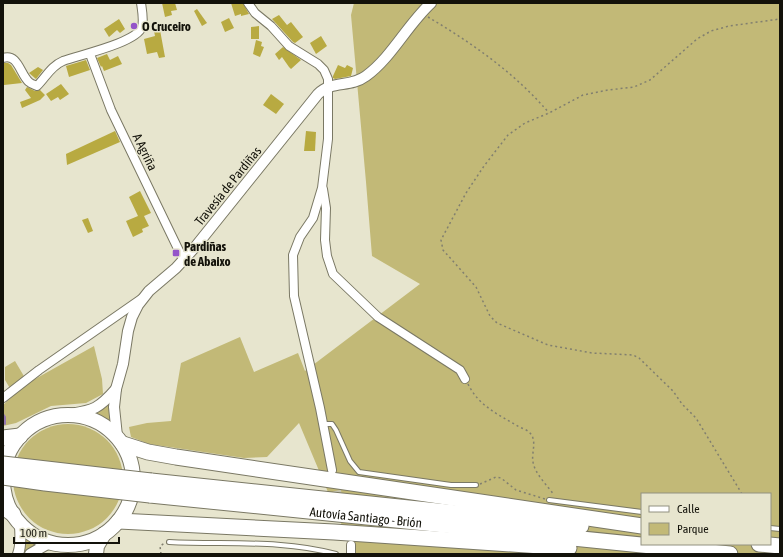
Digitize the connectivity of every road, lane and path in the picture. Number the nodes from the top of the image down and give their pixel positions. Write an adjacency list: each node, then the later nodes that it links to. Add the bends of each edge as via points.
1 (141, 3): 6 (street, via 143,18 140,31)
2 (248, 3): 8 (street, via 289,46 324,70)
3 (431, 3): 4 (street)
4 (421, 13): 8 (street, via 366,76 353,83); 9 (path, via 504,69)
5 (780, 19): 9 (path, via 711,30 650,80 634,86 583,96)
6 (90, 54): 7 (street, via 57,64 37,86 29,82 12,58); 11 (street, A Agriña, via 111,110)
7 (3, 58)
8 (328, 87): 10 (street, via 328,139); 11 (street, Travesía de Pardiñas, via 315,98)
9 (549, 113): 26 (path, via 525,123 508,135 484,166 441,240 443,250 476,287 490,316 497,323 548,345 592,353 633,355 639,358 696,418)
10 (322, 188): 13 (street, via 326,208 327,256 333,274 378,317 460,370); 17 (street, via 313,218 300,237 293,255 294,296)
11 (185, 259): 12 (street, Travesía de Pardiñas)
12 (143, 298): 14 (street, Travesía de Pardiñas, via 130,323); 15 (street)
13 (465, 379): 28 (path, via 478,401 533,437 532,460 535,470 556,497)
14 (116, 390): 16 (street, via 97,408); 20 (street, Travesía de Pardiñas, via 114,415)
15 (3, 397)
16 (65, 415): 18 (highway, via 43,420); 20 (highway, via 84,417 102,424)
17 (324, 424): 22 (street); 24 (lane, via 332,424 350,461 359,472 451,485)
18 (20, 436): 19 (highway); 30 (highway, via 6,460 4,474 4,488)
19 (3, 438)
20 (120, 440): 31 (highway, via 132,463 134,483 129,503); 32 (highway, via 148,452 176,457)
21 (3, 464): 25 (highway, Autovía Santiago - Brión, bridge)
22 (332, 470)
23 (3, 477): 25 (highway, Autovía Santiago - Brión, bridge, via 45,483)
24 (476, 485): 27 (path, via 496,477 501,478 516,490)
25 (151, 488): 33 (highway, Autovía Santiago - Brión); 36 (highway, Autovía Santiago - Brión)
26 (741, 493)
27 (549, 500): 28 (lane)
28 (556, 501): 29 (lane)
29 (641, 512)
30 (12, 515): 41 (highway, via 34,535); 43 (street, via 21,540)
31 (119, 521): 34 (highway); 42 (highway, via 665,553)
32 (641, 526)
33 (641, 532)
34 (104, 534): 41 (highway, via 91,541); 45 (highway)
35 (169, 542): 46 (path, via 160,546); 47 (lane, via 256,543)
36 (641, 544)
37 (351, 545): 48 (street)
38 (648, 545): 42 (highway, Autovía Santiago - Brión)
39 (770, 545): 40 (highway)
40 (780, 546)
41 (61, 547): 44 (street)
42 (683, 549): 49 (highway, Autovía Santiago - Brión)
43 (18, 554)
44 (30, 554)
45 (96, 554)
46 (161, 554)
47 (336, 554)
48 (351, 554)
49 (730, 554)

